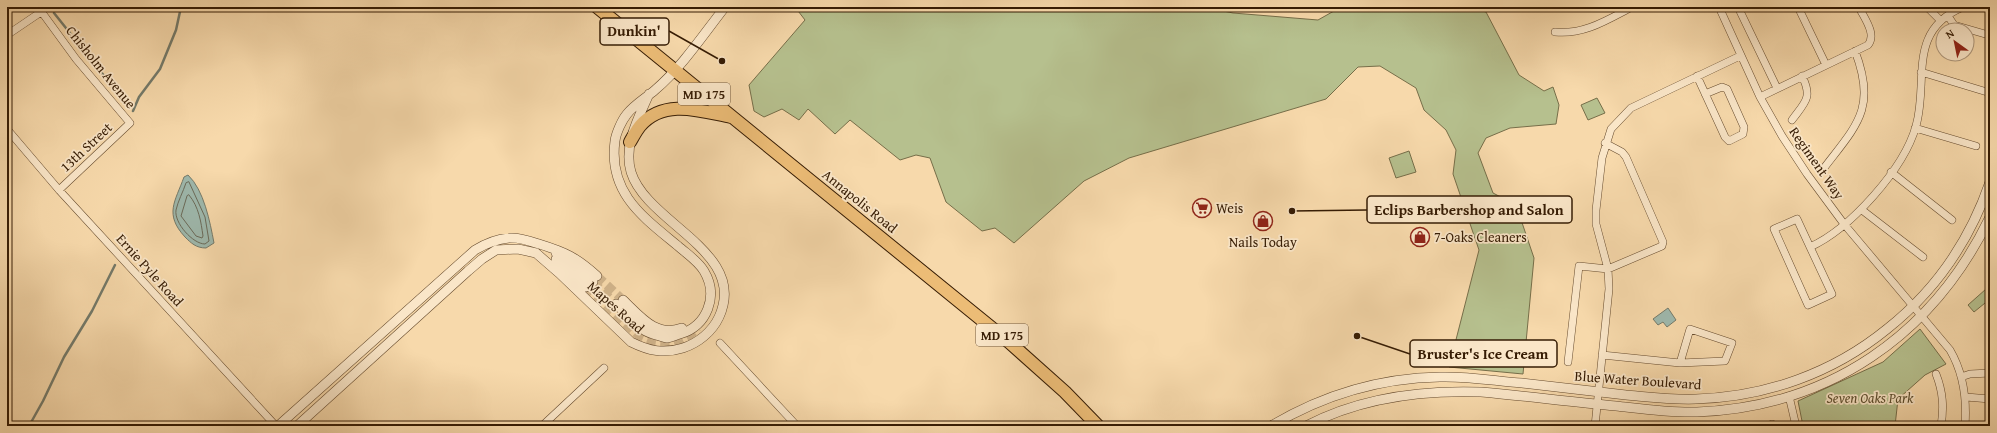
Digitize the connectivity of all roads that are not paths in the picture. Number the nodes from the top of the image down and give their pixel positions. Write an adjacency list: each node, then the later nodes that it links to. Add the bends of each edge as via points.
1 (597, 7): 19 (main road, Annapolis Road / MD 175)
2 (725, 7): 19 (street, Mapes Road)
3 (1632, 7): 13 (street, via 1583,31)
4 (1719, 7): 17 (street, Regiment Way)
5 (1738, 7): 23 (street)
6 (1798, 7): 18 (street)
7 (1859, 7): 16 (street, via 1872,34 1868,45)
8 (1927, 7): 12 (street)
9 (1963, 7): 11 (street)
10 (39, 9): 14 (street); 30 (street, Chisholm Avenue)
11 (1948, 16): 12 (street); 15 (street, via 1954,25)
12 (1941, 21): 20 (street, via 1926,43)
13 (1555, 32)
14 (7, 34)
15 (1985, 34)
16 (1855, 51): 18 (street); 36 (street, via 1865,84 1862,113)
17 (1740, 56): 21 (street); 27 (street, Regiment Way)
18 (1826, 65): 22 (street)
19 (675, 69): 25 (street, Mapes Road, via 654,92); 28 (main road, Annapolis Road / MD 175)
20 (1921, 72): 24 (street); 31 (street, via 1921,104)
21 (1697, 76): 26 (street); 34 (street, via 1630,108 1616,122)
22 (1802, 76): 23 (street); 29 (street, via 1808,88 1808,99)
23 (1777, 88): 27 (street)
24 (1987, 92)
25 (649, 94): 33 (street, Mapes Road); 48 (street, Mapes Road, via 627,114 620,127 615,140 615,170 622,190 641,216 695,260 708,278 711,299 698,324 663,331 653,327)
26 (1706, 94): 26 (street, via 1725,138 1729,141 1743,134 1744,128 1727,89 1722,86)
27 (1760, 97): 43 (street, Regiment Way, via 1802,168)
28 (734, 118): 33 (main road, via 688,108 671,108 652,116 640,126); 69 (main road, Annapolis Road / MD 175, via 1009,342 1065,392)
29 (1792, 120)
30 (130, 123): 39 (street, 13th Street)
31 (1915, 128): 35 (street); 37 (street, via 1905,152)
32 (7, 129): 39 (street, Ernie Pyle Road)
33 (630, 142): 64 (street, Mapes Road, via 630,169 640,191 706,253 720,272 723,282 722,309 712,329 701,339 674,351 659,352 644,348 631,342 536,253 518,249 496,250 468,271)
34 (1605, 143): 47 (street, via 1596,224); 47 (street, via 1626,157 1664,242 1662,246)
35 (1976, 146)
36 (1824, 168)
37 (1892, 172): 40 (street); 42 (street)
38 (1990, 182): 49 (street, Blue Water Boulevard, via 1979,211 1954,256)
39 (59, 190): 65 (street, Ernie Pyle Road)
40 (1862, 210): 43 (street); 46 (street)
41 (1990, 217): 50 (street, Blue Water Boulevard, via 1966,262 1938,300)
42 (1952, 220)
43 (1844, 224): 45 (street, via 1826,239); 49 (street, Regiment Way)
44 (545, 246): 44 (street, Mapes Road, via 581,261 592,282 554,257); 65 (street, Mapes Road, via 528,240 510,238 489,242 474,250)
45 (1810, 247): 45 (street, via 1797,219 1774,229 1808,305 1832,294)
46 (1923, 257)
47 (1608, 269): 52 (street, via 1609,290); 53 (street, via 1579,266)
48 (620, 302)
49 (1913, 306): 50 (street, Regiment Way); 59 (street, Blue Water Boulevard, via 1853,354 1807,377 1767,390 1695,400)
50 (1922, 316): 58 (street, Regiment Way, via 1950,350); 60 (street, Blue Water Boulevard, via 1860,364 1829,381)
51 (720, 343): 68 (street)
52 (1602, 355): 54 (street); 59 (street)
53 (1568, 362)
54 (1680, 363): 54 (street, via 1726,361 1732,343 1690,329)
55 (604, 368): 67 (street)
56 (1990, 373): 58 (street)
57 (1936, 374): 74 (street, via 1943,402)
58 (1961, 377): 61 (street, Regiment Way)
59 (1598, 392): 63 (street); 70 (street, Blue Water Boulevard, via 1463,377 1420,378 1375,384 1345,392 1315,403)
60 (1788, 396): 63 (street, Blue Water Boulevard, via 1750,406 1696,412 1655,411); 73 (street)
61 (1966, 397): 62 (street); 75 (street, Regiment Way)
62 (1990, 399)
63 (1597, 404): 71 (street, Blue Water Boulevard, via 1453,391 1378,400); 72 (street)
64 (304, 422): 66 (street, Mapes Road)
65 (277, 426)
66 (297, 426)
67 (542, 426)
68 (797, 426)
69 (1098, 426)
70 (1271, 426)
71 (1306, 426)
72 (1594, 426)
73 (1796, 426)
74 (1941, 426)
75 (1965, 426)

